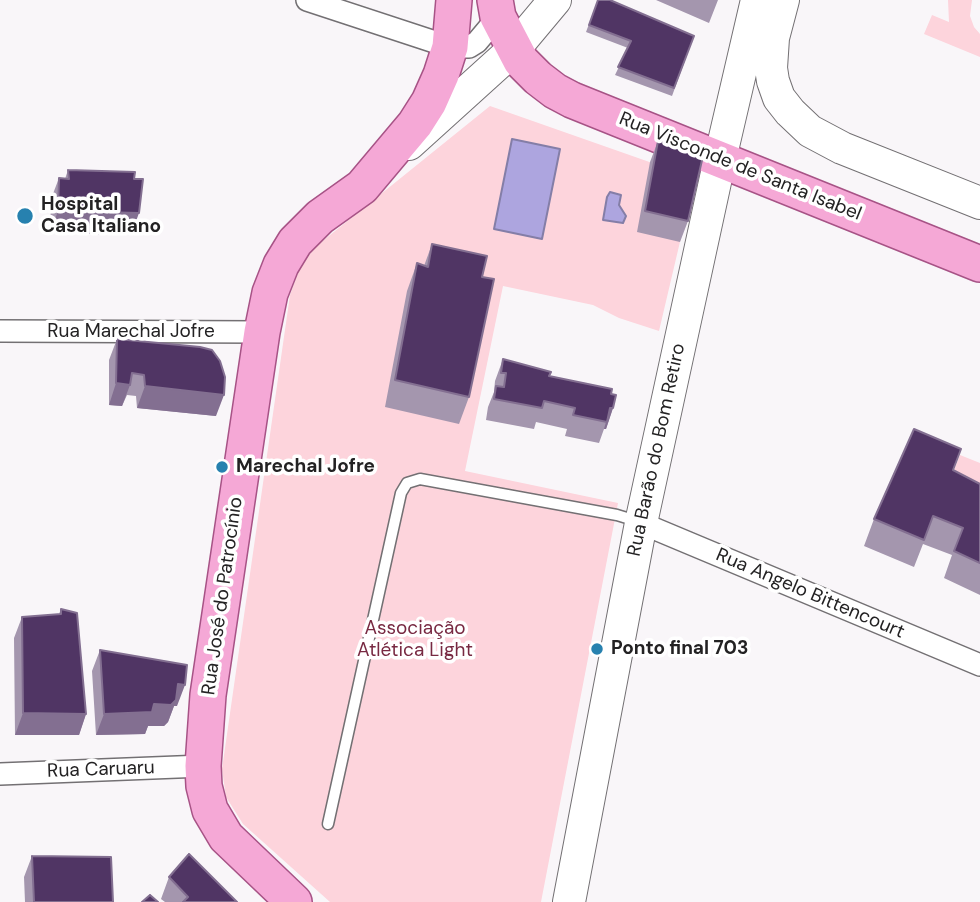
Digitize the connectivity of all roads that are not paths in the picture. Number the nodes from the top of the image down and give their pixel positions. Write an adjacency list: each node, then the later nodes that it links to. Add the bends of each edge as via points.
1 (307, 0): 7 (street)
2 (454, 0): 7 (main road)
3 (555, 0): 8 (main road, Rua José do Patrocínio)
4 (757, 0): 9 (main road, Rua Barão do Bom Retiro)
5 (783, 0): 11 (main road, via 771,68 779,98 790,112 810,131 842,148)
6 (496, 8): 7 (street, via 477,42); 8 (main road, Rua Visconde de Santa Isabel)
7 (450, 47): 10 (main road, via 429,102)
8 (514, 49): 9 (main road, Rua Visconde de Santa Isabel, via 530,70 572,100); 10 (main road, Rua José do Patrocínio)
9 (720, 159): 12 (main road, Rua Visconde de Santa Isabel); 15 (main road, Rua Barão do Bom Retiro)
10 (362, 187): 14 (main road, Rua José do Patrocínio, via 295,242 270,293)
11 (980, 204)
12 (980, 264)
13 (0, 331): 14 (street, Rua Marechal Jofre)
14 (262, 332): 17 (main road, Rua José do Patrocínio, via 208,695)
15 (641, 523): 16 (street, Rua Angelo Bittencourt); 19 (lane, via 420,479 407,483 401,493); 21 (main road, Rua Barão do Bom Retiro)
16 (980, 665)
17 (202, 766): 18 (street, Rua Caruaru); 20 (main road, Rua José do Patrocínio, via 210,810 226,837)
18 (0, 774)
19 (328, 824)
20 (294, 902)
21 (569, 902)

